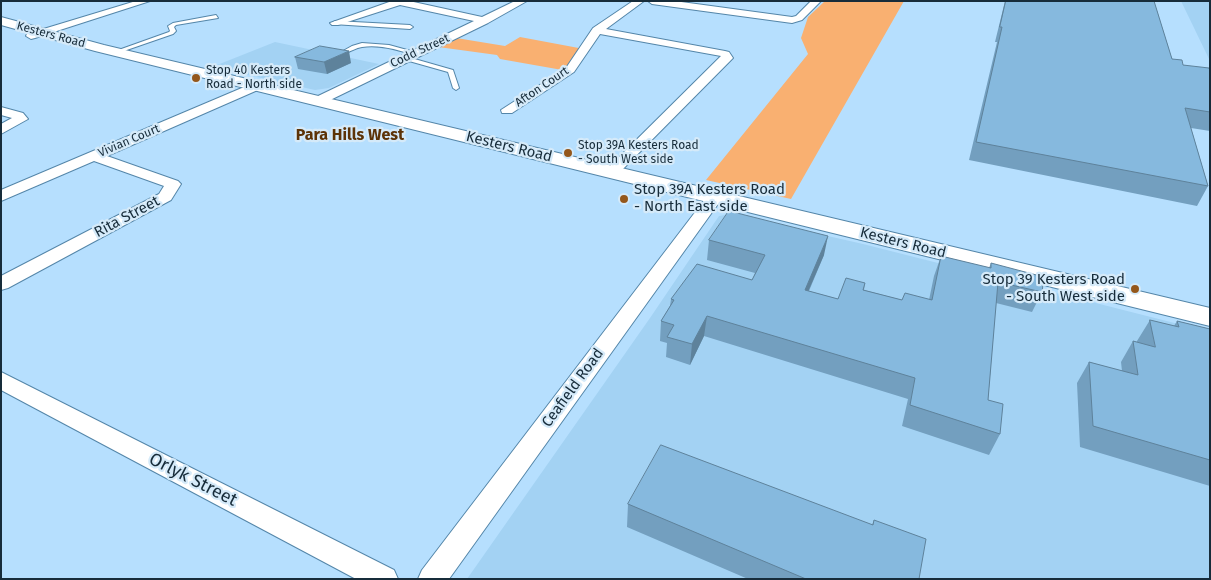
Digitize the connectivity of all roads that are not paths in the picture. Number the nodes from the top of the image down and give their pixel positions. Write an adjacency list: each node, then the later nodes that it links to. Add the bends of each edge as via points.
1 (146, 1): 14 (street)
2 (523, 1): 8 (street, Codd Street)
3 (640, 1): 13 (street, Afton Court)
4 (652, 1): 5 (street, via 792,20 799,18)
5 (817, 1)
6 (401, 2): 8 (street); 10 (street)
7 (216, 17): 16 (lane, via 175,24 171,26 170,33)
8 (485, 20): 18 (street, Codd Street)
9 (1, 22): 14 (main road, Kesters Road)
10 (335, 23): 11 (lane)
11 (410, 27)
12 (1, 30): 15 (main road, Kesters Road)
13 (598, 30): 23 (street, Afton Court, via 570,70); 27 (street, via 706,49 725,54 727,58)
14 (46, 32): 15 (street); 16 (main road, Kesters Road)
15 (31, 36): 16 (main road, Kesters Road)
16 (108, 50): 20 (main road, Kesters Road)
17 (346, 51): 18 (lane, via 354,46 379,45)
18 (415, 52): 19 (street, Codd Street)
19 (404, 58): 21 (lane, via 451,71); 22 (street, Codd Street)
20 (256, 86): 22 (main road, Kesters Road); 26 (street, Vivian Court)
21 (456, 88)
22 (318, 101): 27 (main road, Kesters Road)
23 (507, 110)
24 (1, 111): 25 (street, via 21,119)
25 (1, 130)
26 (94, 156): 28 (street, Vivian Court); 30 (street, Rita Street, via 172,184 166,197)
27 (612, 172): 29 (main road, Kesters Road)
28 (1, 196)
29 (714, 197): 31 (main road, Kesters Road); 34 (street, Ceafield Road)
30 (1, 284)
31 (1210, 317)
32 (1, 380): 33 (street, Orlyk Street)
33 (384, 579)
34 (432, 579)

